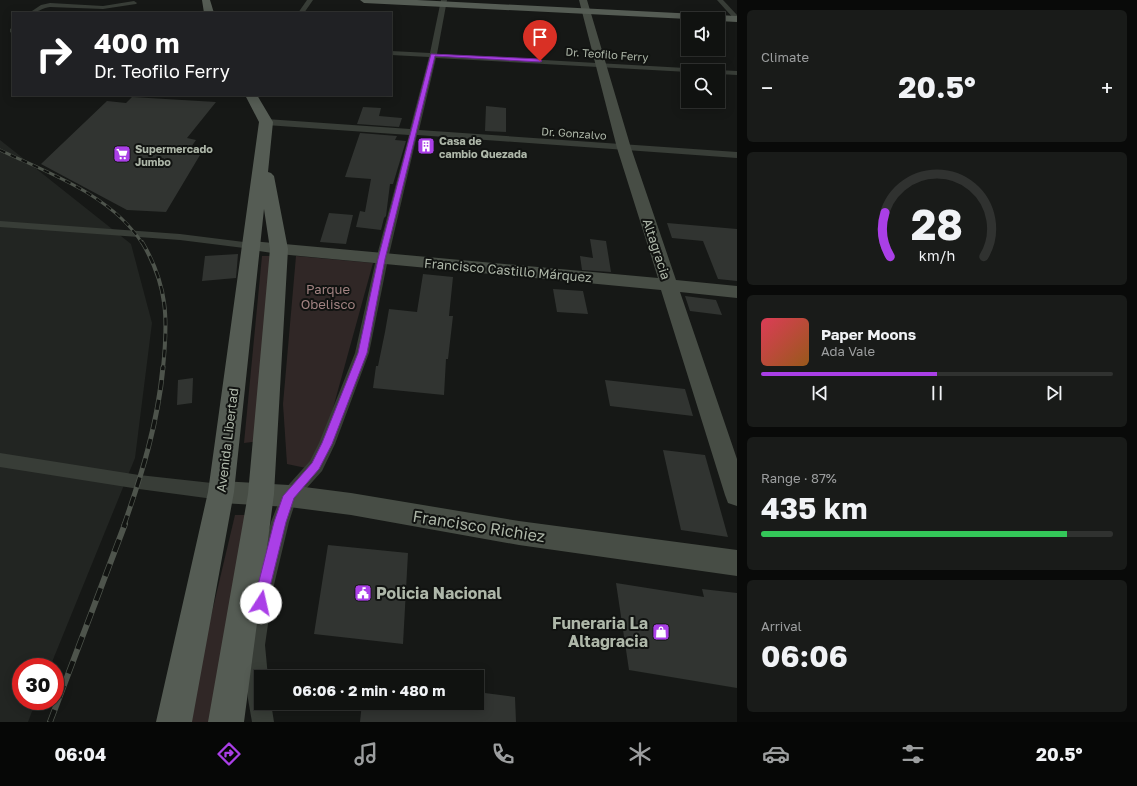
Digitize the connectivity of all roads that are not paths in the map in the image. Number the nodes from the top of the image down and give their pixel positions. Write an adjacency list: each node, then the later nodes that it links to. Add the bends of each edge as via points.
1 (206, 0): 9 (main road)
2 (310, 0): 10 (street)
3 (364, 0): 6 (main road)
4 (583, 0): 11 (street, Altagracia)
5 (720, 0): 12 (street)
6 (444, 2): 11 (main road); 14 (street)
7 (134, 3): 8 (street, via 111,7 50,5)
8 (34, 12)
9 (209, 12)
10 (302, 12)
11 (587, 12): 12 (main road); 15 (street, Altagracia)
12 (737, 19)
13 (392, 52): 14 (street, Dr. Teofilo Ferry)
14 (433, 55): 15 (street, Dr. Teofilo Ferry); 21 (street)
15 (601, 64): 16 (street, Dr. Teofilo Ferry); 22 (street, Altagracia)
16 (681, 69)
17 (725, 72): 18 (street)
18 (737, 73)
19 (252, 96): 20 (main road)
20 (266, 122): 21 (street, Dr. Gonzalvo); 23 (main road, Avenida Libertad)
21 (413, 132): 22 (street, Dr. Gonzalvo); 28 (street)
22 (624, 148): 24 (street, Dr. Gonzalvo); 29 (street, Altagracia)
23 (262, 155): 26 (main road, Avenida Libertad); 27 (main road, Avenida Libertad)
24 (737, 155)
25 (0, 224): 26 (street, via 180,237)
26 (252, 246): 27 (street, Francisco Castillo Márquez); 32 (main road, Avenida Libertad)
27 (279, 249): 28 (street, Francisco Castillo Márquez); 33 (main road, Avenida Libertad)
28 (382, 259): 29 (street, Francisco Castillo Márquez); 35 (street, via 362,353 327,444 316,466)
29 (668, 284): 30 (street, Francisco Castillo Márquez); 34 (street, Altagracia)
30 (737, 292)
31 (0, 460): 32 (street, via 131,481)
32 (221, 492): 33 (street, Francisco Richiez); 37 (main road, Avenida Libertad)
33 (261, 494): 35 (street, Francisco Richiez); 38 (main road, Avenida Libertad)
34 (737, 495)
35 (289, 496): 36 (street, Francisco Richiez, via 519,533); 39 (street, via 263,589 255,645 258,700)
36 (737, 563)
37 (174, 722)
38 (226, 722)
39 (263, 722)

